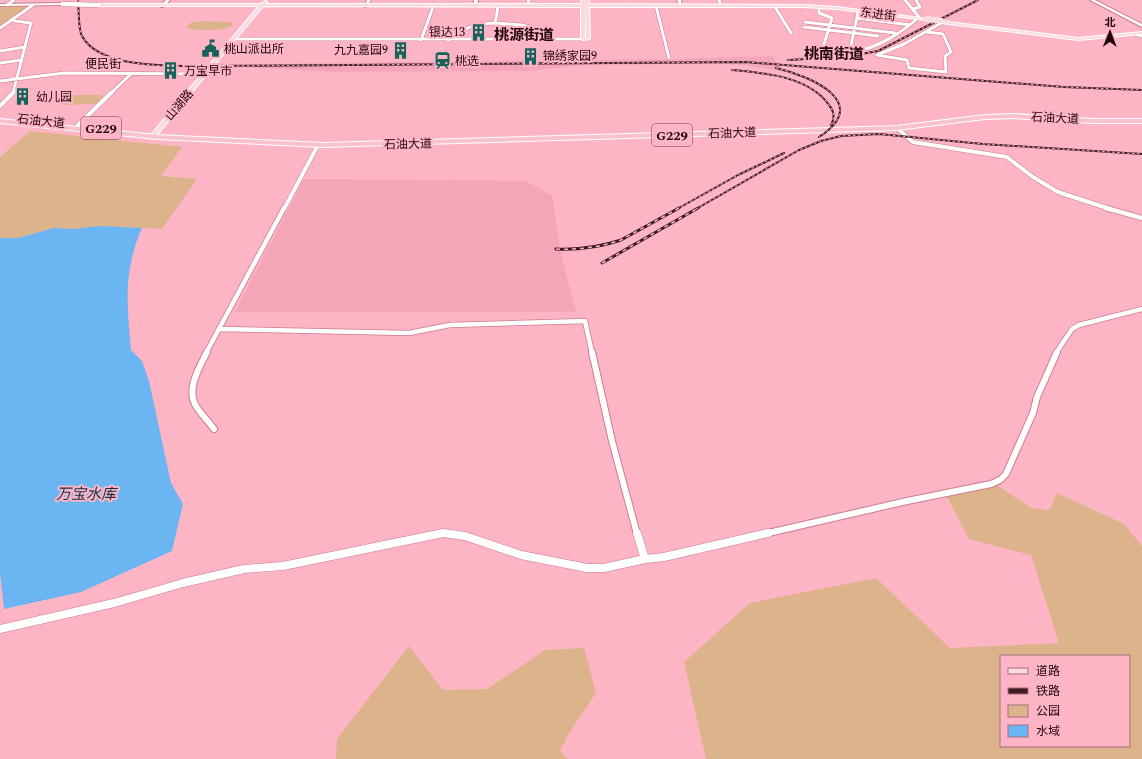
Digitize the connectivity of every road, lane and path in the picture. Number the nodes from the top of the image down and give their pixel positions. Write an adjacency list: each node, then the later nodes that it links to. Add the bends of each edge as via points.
1 (14, 0): 17 (street)
2 (168, 0): 19 (main road)
3 (270, 0): 15 (main road, 山湖路)
4 (369, 0): 20 (main road)
5 (476, 0): 21 (main road)
6 (528, 0): 22 (street)
7 (583, 0): 27 (main road)
8 (587, 0): 27 (main road)
9 (679, 0): 23 (main road)
10 (719, 0): 24 (street)
11 (774, 0): 29 (main road)
12 (905, 0): 31 (street)
13 (916, 0): 31 (street, via 920,7)
14 (1092, 0): 41 (main road)
15 (264, 4): 19 (main road, 东进街); 20 (main road, 东进街); 54 (main road, 山湖路); 66 (main road, 山湖路)
16 (0, 5): 17 (main road)
17 (7, 5): 18 (main road)
18 (33, 5): 19 (main road, 东进街, bridge); 35 (street)
19 (163, 5)
20 (366, 6): 21 (main road, 东进街); 25 (main road, 东进街)
21 (475, 6): 22 (main road, 东进街)
22 (527, 6): 27 (main road, 东进街)
23 (681, 6): 24 (main road, 东进街); 28 (main road, 东进街)
24 (721, 6): 29 (main road, 东进街)
25 (433, 7): 26 (main road, 东进街); 56 (street)
26 (498, 7): 27 (main road, 东进街); 38 (street)
27 (585, 7): 28 (main road, 东进街); 55 (main road)
28 (656, 7): 29 (main road, 东进街); 62 (street)
29 (777, 7): 30 (main road, 东进街); 34 (main road, 东进街, via 837,8); 48 (street)
30 (819, 8): 32 (main road, 东进街); 39 (street, via 819,13 831,17)
31 (913, 9): 34 (street)
32 (858, 12): 33 (street); 34 (main road, 东进街)
33 (857, 18): 40 (street); 44 (street)
34 (918, 18): 37 (main road, 东进街, bridge); 40 (street)
35 (12, 19): 43 (street); 59 (street, via 31,23)
36 (805, 22): 39 (street)
37 (942, 22): 46 (street); 47 (main road, 东进街, via 1076,37); 51 (main road, 东进街, via 1078,39)
38 (495, 23): 57 (street, via 469,26 457,31); 58 (street, via 539,29)
39 (830, 25): 44 (street); 45 (street)
40 (910, 25): 50 (street)
41 (1142, 26)
42 (804, 27): 45 (street)
43 (0, 28)
44 (855, 28): 49 (street); 50 (street)
45 (828, 30): 49 (street); 60 (street, via 823,49)
46 (927, 32): 46 (street, via 904,44 877,55 907,60 909,68 946,72 945,56 951,52 943,34)
47 (1142, 32): 51 (main road, 东进街)
48 (791, 33)
49 (854, 33): 52 (street); 60 (street)
50 (895, 33): 60 (street, via 871,46 856,51)
51 (1136, 34): 53 (street)
52 (878, 36)
53 (1142, 36)
54 (237, 39): 56 (street); 75 (main road, 山湖路)
55 (583, 39): 58 (street)
56 (420, 40): 57 (street)
57 (448, 40): 58 (street)
58 (545, 40)
59 (25, 48): 61 (street); 63 (street)
60 (850, 50)
61 (0, 51)
62 (669, 58)
63 (22, 60): 64 (street); 67 (street)
64 (0, 63)
65 (132, 73): 66 (street, 便民街); 67 (street, 便民街, via 64,72); 73 (street)
66 (206, 74): 75 (main road, 山湖路)
67 (17, 78): 68 (street, 便民街); 69 (street, via 14,92)
68 (0, 81)
69 (0, 106)
70 (0, 117): 73 (highway, 石油大道 / G229)
71 (0, 121): 75 (highway, 石油大道 / G229)
72 (1142, 121): 74 (highway, 石油大道 / G229, via 1014,116)
73 (78, 125): 75 (highway, 石油大道 / G229)
74 (897, 128): 76 (highway, 石油大道 / G229); 77 (street, via 913,142 1007,157 1058,192)
75 (156, 135): 76 (highway, 石油大道 / G229)
76 (318, 145): 79 (street)
77 (1142, 218)
78 (1142, 309): 81 (street, via 1072,329 1054,357 1019,446 1006,474 1000,480 664,557)
79 (220, 329): 80 (street, via 192,386 195,404); 81 (street, via 409,332 450,325 585,321 622,485)
80 (214, 429)
81 (645, 559): 82 (street, via 604,568 586,568 521,555 466,536 443,533 283,566 244,569)
82 (0, 629)

